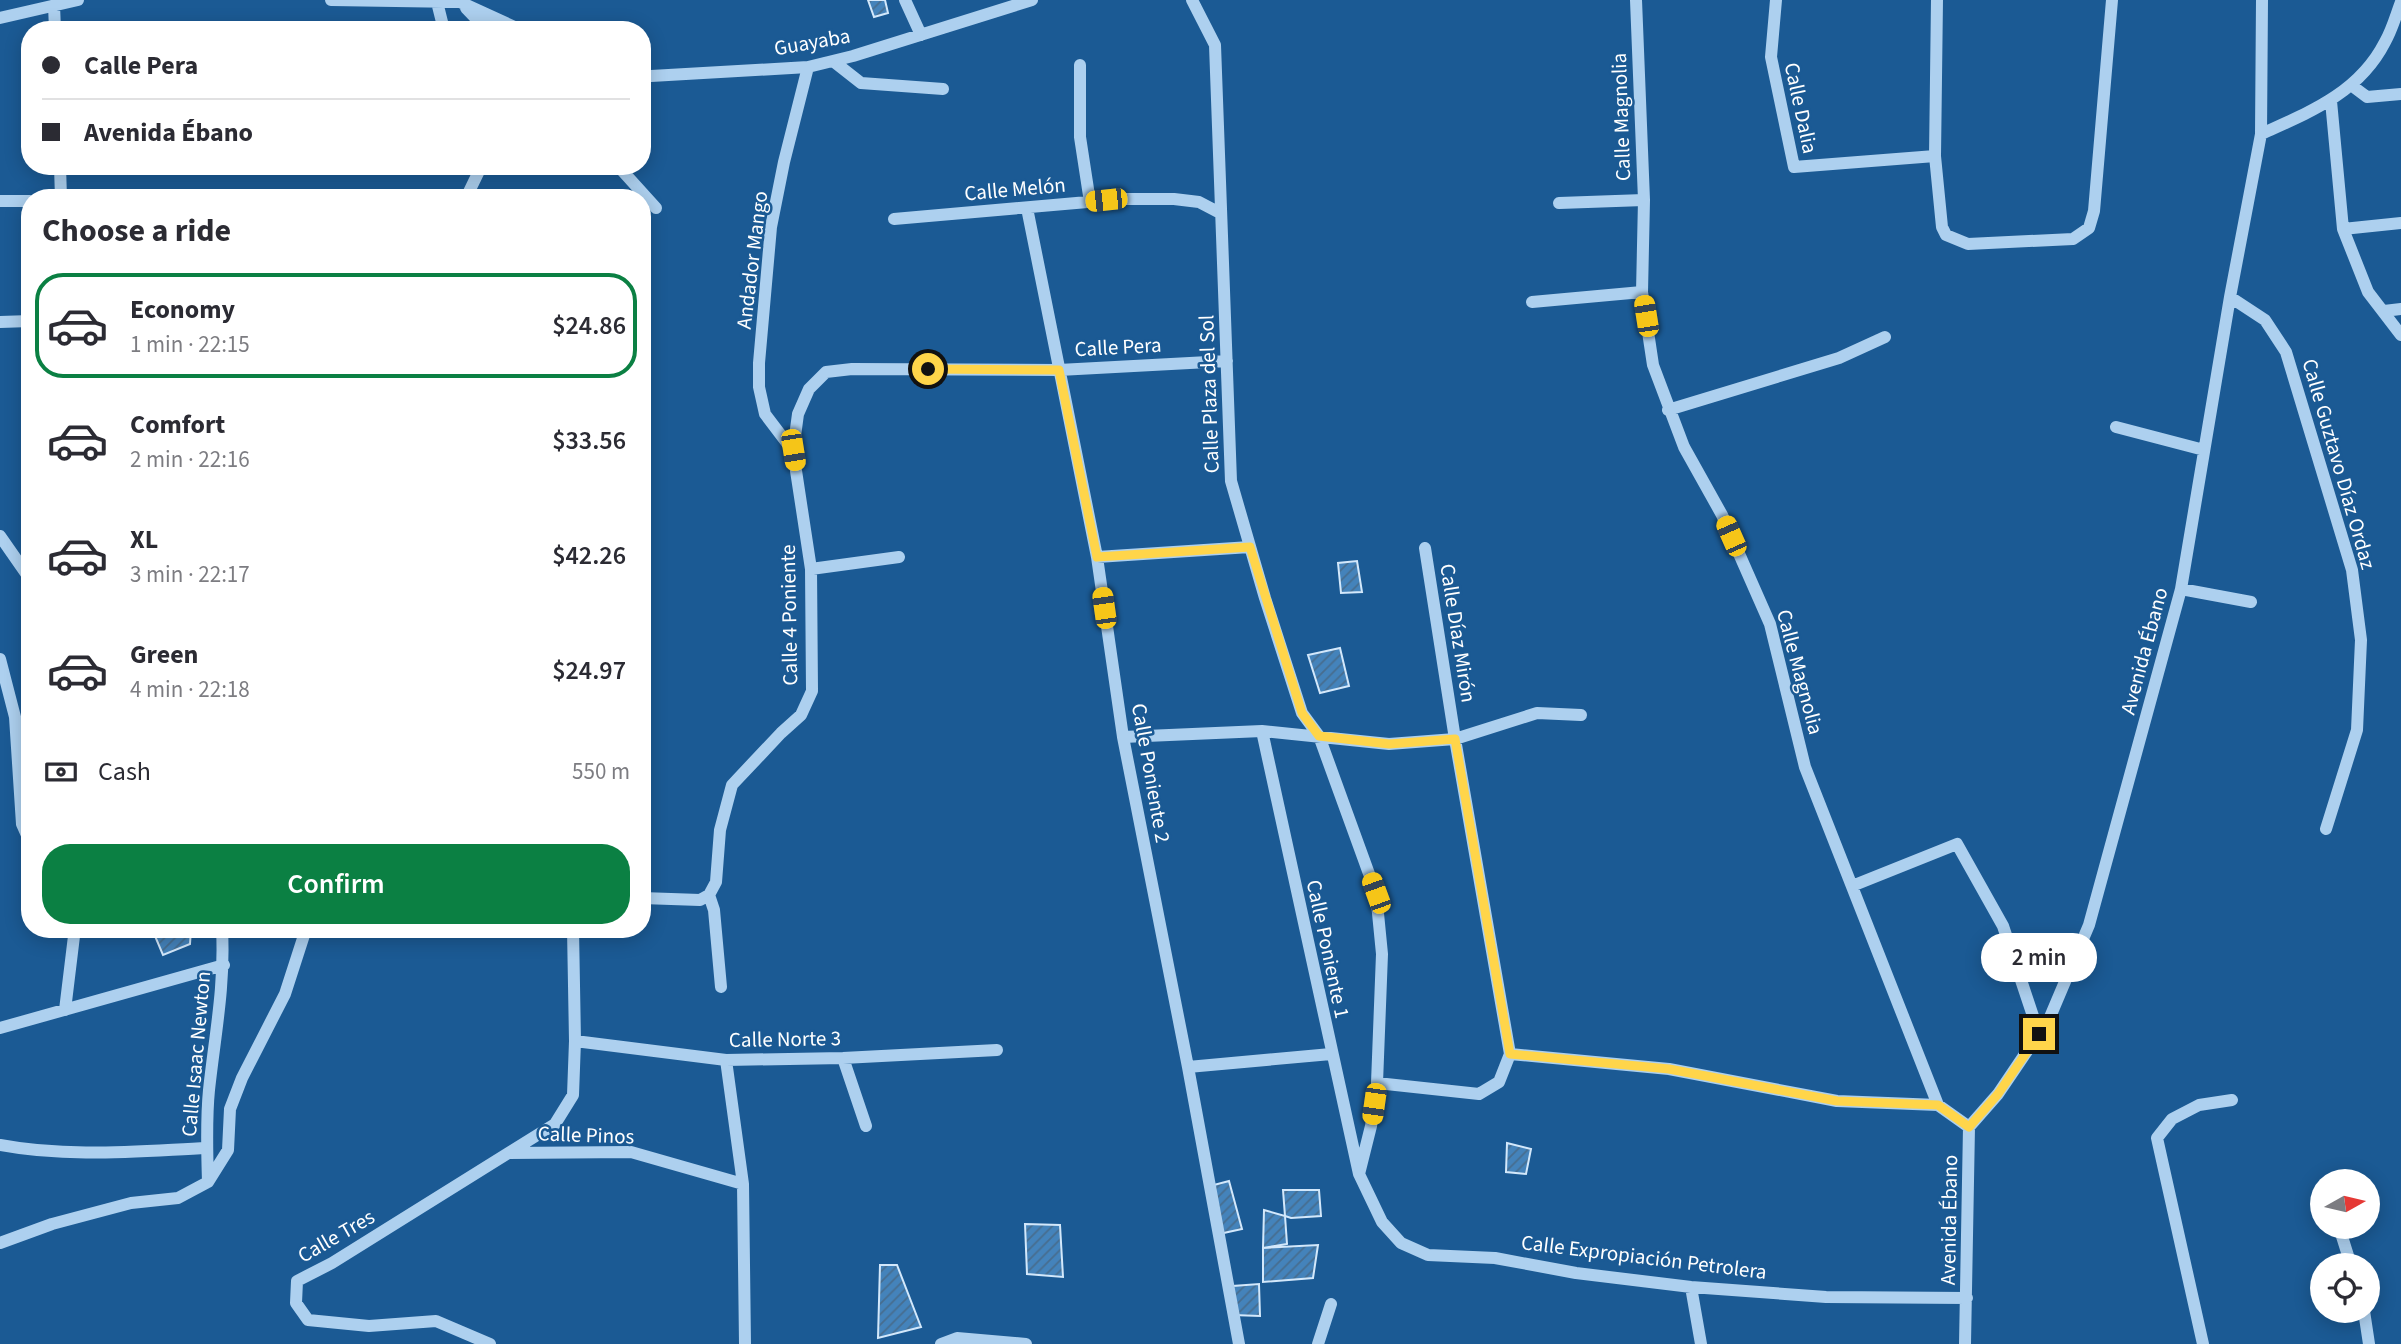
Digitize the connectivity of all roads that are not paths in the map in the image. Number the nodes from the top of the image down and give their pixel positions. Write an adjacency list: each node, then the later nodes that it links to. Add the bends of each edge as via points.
1 (78, 0): 14 (street)
2 (331, 0): 12 (street)
3 (905, 0): 20 (street)
4 (1032, 0): 20 (street, Guayaba)
5 (1192, 0): 41 (street, Calle Plaza del Sol, via 1215,45)
6 (1636, 0): 33 (street, Calle Magnolia)
7 (1776, 0): 30 (street, Calle Dalia, via 1771,57 1794,167)
8 (1937, 0): 30 (street)
9 (2112, 0): 30 (street, via 2089,228 2073,239 2060,240 1968,244 1946,235)
10 (2262, 0): 29 (street, Avenida Ébano)
11 (461, 1): 12 (street); 18 (street); 19 (street)
12 (437, 2): 17 (street)
13 (2401, 2): 25 (street, via 2385,43)
14 (54, 5): 15 (street); 16 (street)
15 (0, 18)
16 (55, 21)
17 (442, 21)
18 (479, 21)
19 (502, 21)
20 (921, 35): 21 (street, Guayaba)
21 (832, 61): 23 (street, Guayaba); 26 (street, via 861,83)
22 (1080, 65): 37 (street, via 1080,137)
23 (807, 67): 24 (street, Guayaba); 59 (street, Andador Mango, via 772,227 759,363 765,414)
24 (651, 76)
25 (2351, 85): 27 (street, via 2367,97); 28 (street)
26 (943, 89)
27 (2401, 94)
28 (2331, 101): 29 (street); 44 (street)
29 (2261, 134): 46 (street, Avenida Ébano)
30 (1935, 156)
31 (626, 175): 32 (street)
32 (639, 189)
33 (1644, 200): 38 (street); 45 (street, Calle Magnolia)
34 (0, 201): 35 (street)
35 (21, 201)
36 (651, 202): 39 (street)
37 (1090, 202): 40 (street, Calle Melón); 41 (street, Calle Melón, via 1174,199 1199,202)
38 (1559, 203)
39 (656, 208)
40 (1027, 208): 42 (street, Calle Melón); 55 (street, Calle Poniente 2)
41 (1220, 213): 54 (street, Calle Plaza del Sol)
42 (894, 219)
43 (2401, 223): 44 (street)
44 (2343, 229): 49 (street, via 2368,292)
45 (1642, 292): 47 (street); 57 (street, Calle Magnolia, via 1653,365)
46 (2230, 297): 60 (street, Avenida Ébano); 77 (street, Calle Guztavo Díaz Ordaz, via 2265,320 2286,352 2352,570 2361,640 2357,730)
47 (1532, 302)
48 (2401, 309): 49 (street)
49 (2384, 312): 52 (street)
50 (21, 321): 51 (street)
51 (0, 322)
52 (2401, 335)
53 (1885, 337): 57 (street, via 1839,358)
54 (1227, 361): 55 (street, Calle Pera); 62 (street, Calle Plaza del Sol, via 1231,481)
55 (1059, 370): 56 (street, Calle Pera, via 852,369 826,372); 65 (street, Calle Poniente 2)
56 (809, 389): 59 (street, Calle 4 Poniente, via 798,414)
57 (1668, 410): 78 (street, Calle Magnolia, via 1722,515 1770,624 1805,767)
58 (2116, 428): 60 (street)
59 (793, 450): 67 (street, Calle 4 Poniente)
60 (2204, 450): 68 (street, Avenida Ébano)
61 (0, 536): 66 (street)
62 (1250, 547): 65 (street); 73 (street, Calle Plaza del Sol, via 1302,713)
63 (1425, 548): 75 (street, Calle Díaz Mirón)
64 (900, 557): 67 (street)
65 (1097, 557): 74 (street, Calle Poniente 2)
66 (21, 566)
67 (811, 569): 79 (street, Calle 4 Poniente, via 811,691 801,715 732,785 720,830 716,882)
68 (2181, 589): 69 (street); 89 (street, Avenida Ébano, via 2089,925)
69 (2251, 602)
70 (0, 659): 76 (street, via 15,716)
71 (1581, 715): 75 (street, via 1537,713)
72 (1262, 731): 73 (street); 74 (street); 92 (street, Calle Poniente 1)
73 (1319, 736): 75 (street, via 1389,744); 97 (street, Calle Plaza del Sol, via 1376,893 1382,954)
74 (1123, 737): 96 (street, Calle Poniente 2)
75 (1455, 739): 93 (street, Calle Díaz Mirón)
76 (21, 809)
77 (2326, 829)
78 (1852, 886): 89 (street, via 1957,844 2003,926); 99 (street, Calle Magnolia)
79 (709, 895): 80 (street, via 700,900); 86 (street)
80 (651, 898)
81 (74, 938): 87 (street)
82 (222, 938): 85 (street, Calle Isaac Newton)
83 (303, 938): 106 (street, via 285,994 230,1110 228,1150)
84 (573, 938): 90 (street)
85 (224, 965): 87 (street); 103 (street, Calle Isaac Newton)
86 (721, 987)
87 (65, 1010): 88 (street)
88 (0, 1028)
89 (2039, 1034): 101 (street, Avenida Ébano)
90 (575, 1041): 95 (street, Calle Norte 3); 104 (street, Calle Tres, via 573,1095 555,1125)
91 (997, 1050): 94 (street, Calle Norte 3)
92 (1331, 1054): 96 (street); 105 (street, Calle Poniente 1)
93 (1510, 1054): 97 (street, via 1499,1082 1479,1094); 99 (street, via 1669,1069 1837,1101)
94 (843, 1058): 95 (street, Calle Norte 3); 100 (street)
95 (726, 1060): 107 (street)
96 (1188, 1067): 117 (street, Calle Poniente 2)
97 (1377, 1083): 105 (street, Calle Plaza del Sol)
98 (2232, 1100): 121 (street, via 2199,1105 2172,1119 2157,1138)
99 (1938, 1105): 101 (street)
100 (866, 1126)
101 (1969, 1127): 110 (street, Avenida Ébano)
102 (0, 1145): 103 (street, via 100,1153)
103 (207, 1148): 106 (street, Calle Isaac Newton)
104 (509, 1153): 107 (street, Calle Pinos, via 631,1152); 113 (street, Calle Tres, via 297,1281 296,1304 308,1320 369,1326 436,1321)
105 (1359, 1174): 109 (street, Calle Expropiación Petrolera, via 1382,1222 1401,1243 1428,1255 1495,1258)
106 (208, 1182): 108 (street, via 178,1198 131,1203)
107 (743, 1184): 114 (street)
108 (0, 1243)
109 (1691, 1287): 110 (street, Calle Expropiación Petrolera, via 1826,1297); 119 (street)
110 (1967, 1298): 120 (street, Avenida Ébano)
111 (1331, 1304): 118 (street)
112 (2366, 1323): 122 (street)
113 (490, 1344)
114 (745, 1344)
115 (940, 1344): 116 (street, via 957,1338)
116 (1026, 1344)
117 (1239, 1344)
118 (1318, 1344)
119 (1701, 1344)
120 (1965, 1344)
121 (2203, 1344)
122 (2369, 1344)

